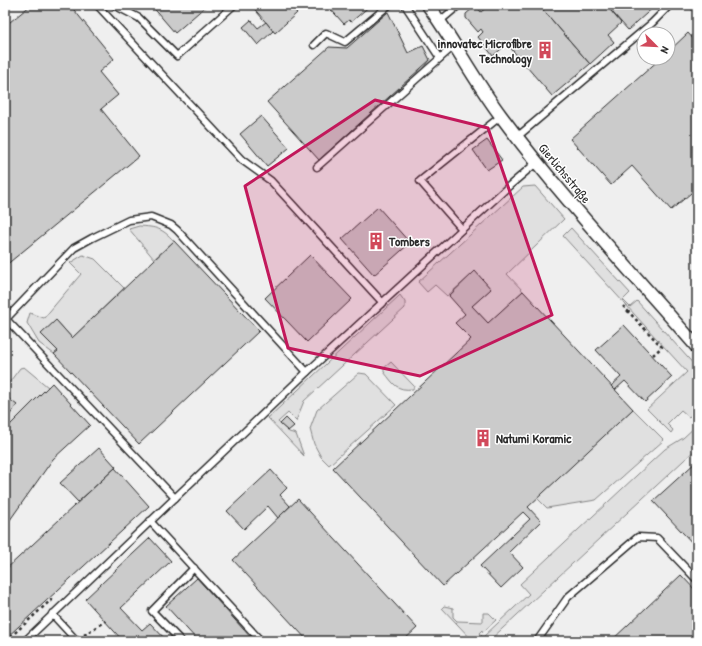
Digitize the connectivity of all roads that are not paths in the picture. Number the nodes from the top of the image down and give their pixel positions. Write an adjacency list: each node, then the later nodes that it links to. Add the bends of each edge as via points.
1 (97, 5): 18 (lane, via 242,160 271,181)
2 (114, 5): 3 (lane, via 139,18 177,56)
3 (234, 5)
4 (389, 5): 10 (lane, via 345,42 326,33)
5 (405, 5): 12 (lane)
6 (428, 5): 9 (street, Gierlichsstraße)
7 (459, 5): 9 (lane)
8 (670, 5): 14 (lane)
9 (440, 21): 11 (street, Gierlichsstraße)
10 (314, 45)
11 (455, 45): 12 (lane); 13 (street, Gierlichsstraße)
12 (440, 58): 16 (lane)
13 (501, 116): 14 (street, Gierlichsstraße); 17 (lane, via 420,181)
14 (517, 137): 15 (street, Gierlichsstraße)
15 (536, 163): 17 (lane); 20 (street, Gierlichsstraße)
16 (316, 167)
17 (462, 229): 18 (lane)
18 (383, 303): 21 (lane)
19 (5, 318): 21 (lane, via 74,248 129,220 151,217 177,230); 22 (lane)
20 (697, 347)
21 (307, 372): 22 (lane)
22 (175, 498): 23 (lane)
23 (150, 521): 24 (lane); 26 (lane)
24 (194, 568): 29 (lane, via 152,611); 30 (lane)
25 (697, 580): 31 (lane, via 657,538 638,537 568,597)
26 (52, 614): 27 (lane); 28 (lane)
27 (25, 641)
28 (77, 641)
29 (181, 641)
30 (261, 641)
31 (537, 641)

